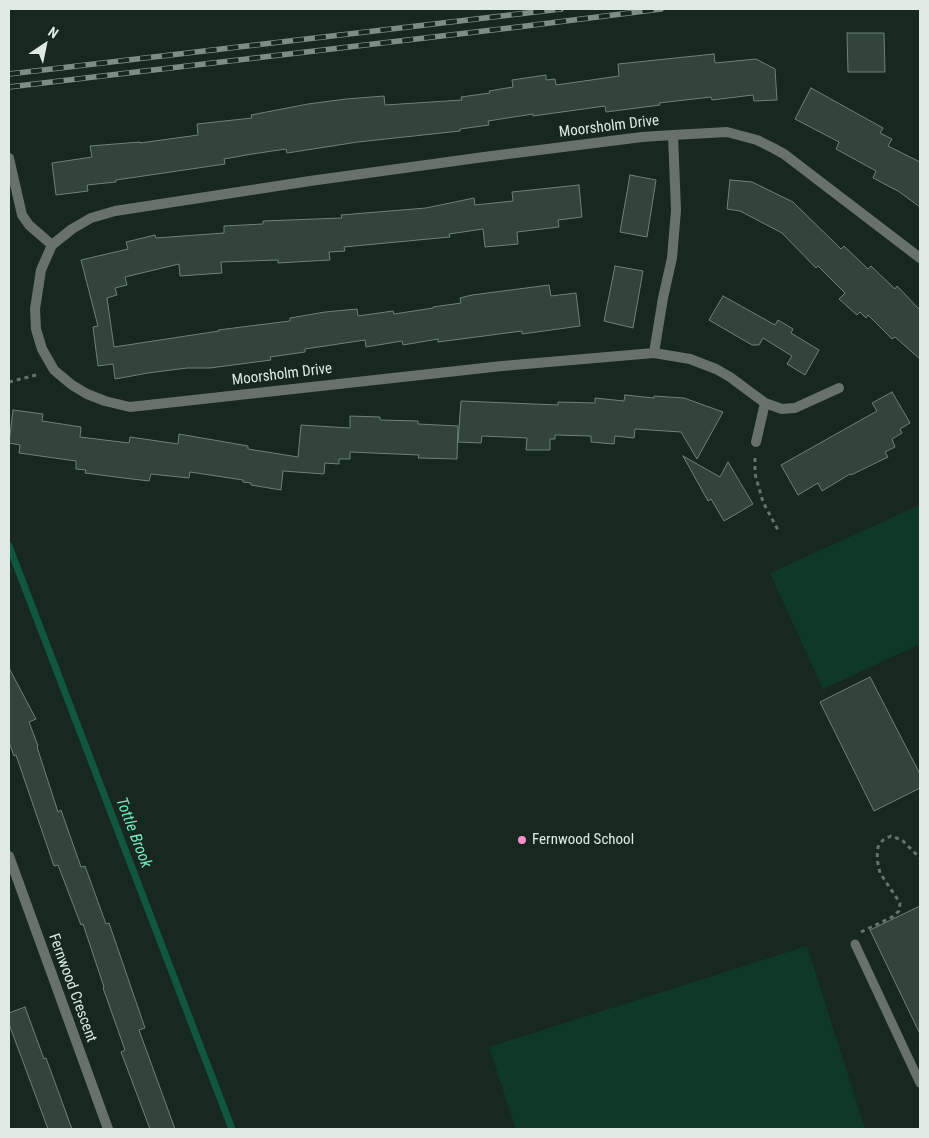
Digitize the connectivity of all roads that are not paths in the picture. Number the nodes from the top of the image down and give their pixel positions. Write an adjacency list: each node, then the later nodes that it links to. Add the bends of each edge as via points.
1 (673, 135): 3 (street, Moorsholm Drive, via 484,157 116,211 85,222); 4 (street, Moorsholm Drive, via 727,132 757,140 784,154); 5 (street, Moorsholm Drive, via 675,229)
2 (9, 158): 3 (street, via 22,215)
3 (52, 245): 5 (street, Moorsholm Drive, via 41,270 35,309 42,349 54,370 72,385 105,401 130,406)
4 (920, 258)
5 (654, 353): 7 (street, Moorsholm Drive, via 690,359 716,369)
6 (839, 388): 7 (street, Moorsholm Drive, via 795,408 782,409)
7 (765, 403): 8 (street)
8 (756, 442)
9 (9, 856): 12 (street, Fernwood Crescent)
10 (855, 944): 11 (lane)
11 (920, 1083)
12 (108, 1129)

